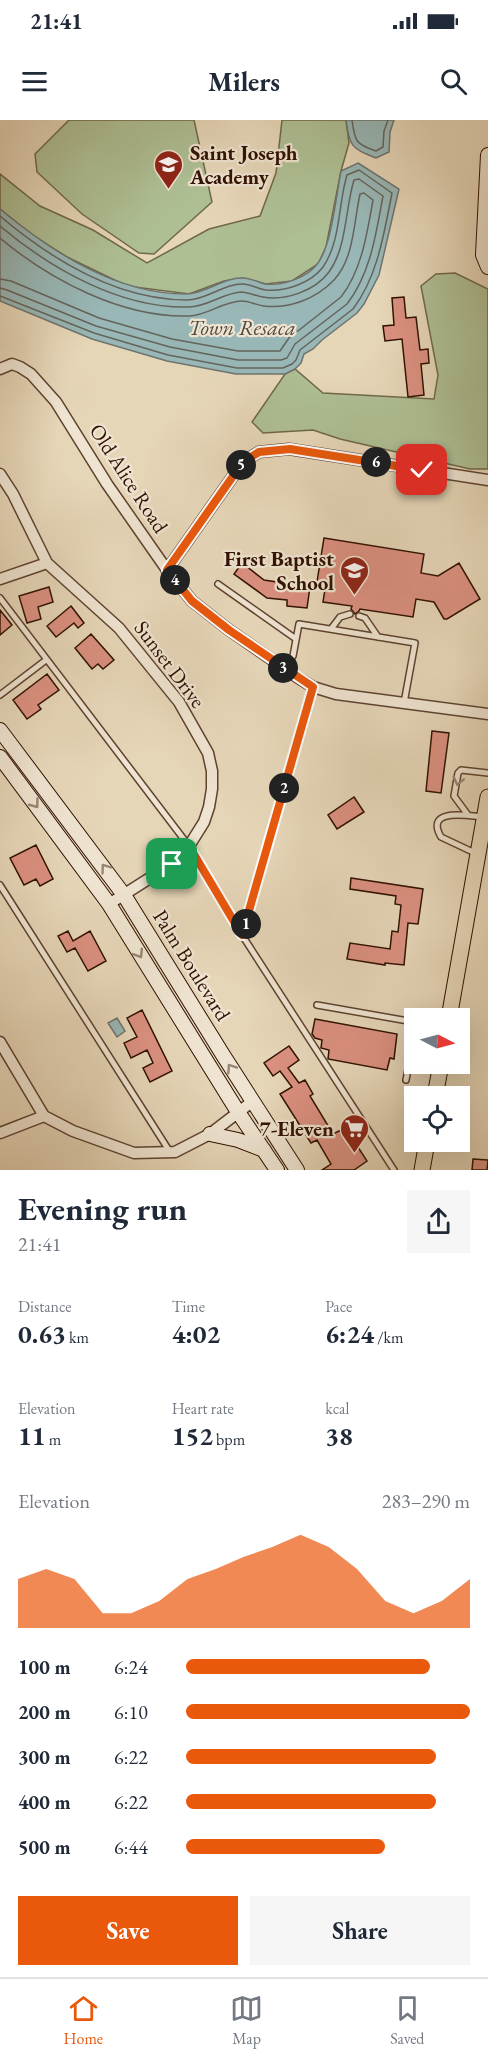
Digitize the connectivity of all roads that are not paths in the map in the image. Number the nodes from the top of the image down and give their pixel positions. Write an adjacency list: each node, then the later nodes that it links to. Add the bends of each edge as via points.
1 (488, 156): 2 (main road, via 483,255)
2 (488, 267)
3 (0, 369): 7 (street, Old Alice Road, via 12,364 20,367 56,402)
4 (0, 474): 6 (street, Sunset Drive)
5 (488, 480): 7 (street, via 290,449 259,452 243,462)
6 (48, 563): 8 (street); 29 (street, Sunset Drive, via 118,628 179,702 208,753 212,771 209,807)
7 (167, 570): 17 (street, Old Alice Road, via 192,601)
8 (0, 579)
9 (218, 584): 15 (lane)
10 (0, 598): 16 (lane)
11 (350, 614): 13 (lane, via 340,618)
12 (359, 616): 14 (lane, via 365,618)
13 (331, 629): 14 (lane); 15 (lane, via 299,624)
14 (378, 637): 20 (lane, via 415,643)
15 (296, 639): 17 (lane, via 293,656)
16 (46, 660): 19 (lane); 29 (lane)
17 (285, 669): 18 (street, Old Alice Road)
18 (313, 687): 20 (street, Old Alice Road); 34 (lane)
19 (0, 695)
20 (404, 703): 21 (street, Old Alice Road)
21 (488, 714)
22 (0, 730): 23 (main road, Palm Boulevard)
23 (10, 743): 24 (street); 32 (main road, Palm Boulevard, one-way to 23)
24 (0, 756): 33 (main road, Palm Boulevard, one-way to 33)
25 (488, 773): 27 (lane, one-way to 27, via 458,773 454,796)
26 (488, 797): 28 (main road)
27 (468, 816): 28 (lane); 30 (lane, via 442,816 438,832)
28 (484, 817): 30 (main road)
29 (189, 846): 32 (street, Sunset Drive, via 172,864); 34 (lane)
30 (478, 854): 36 (main road)
31 (0, 885): 47 (lane)
32 (124, 895): 33 (street, Sunset Drive); 41 (main road, Palm Boulevard, one-way to 32)
33 (109, 904): 42 (main road, Palm Boulevard, one-way to 42)
34 (242, 935): 49 (lane)
35 (317, 1005): 37 (lane)
36 (451, 1008)
37 (404, 1020)
38 (0, 1041): 43 (street)
39 (407, 1074): 40 (lane)
40 (406, 1080)
41 (253, 1101): 42 (street); 51 (main road, Palm Boulevard)
42 (238, 1112): 45 (street); 46 (main road, Palm Boulevard)
43 (44, 1116): 44 (street); 47 (street, via 134,1154)
44 (0, 1133)
45 (210, 1134): 46 (main road); 47 (street)
46 (264, 1150): 50 (main road, Palm Boulevard)
47 (170, 1152)
48 (425, 1152): 52 (main road)
49 (391, 1169)
50 (277, 1170)
51 (297, 1170)
52 (422, 1170)

